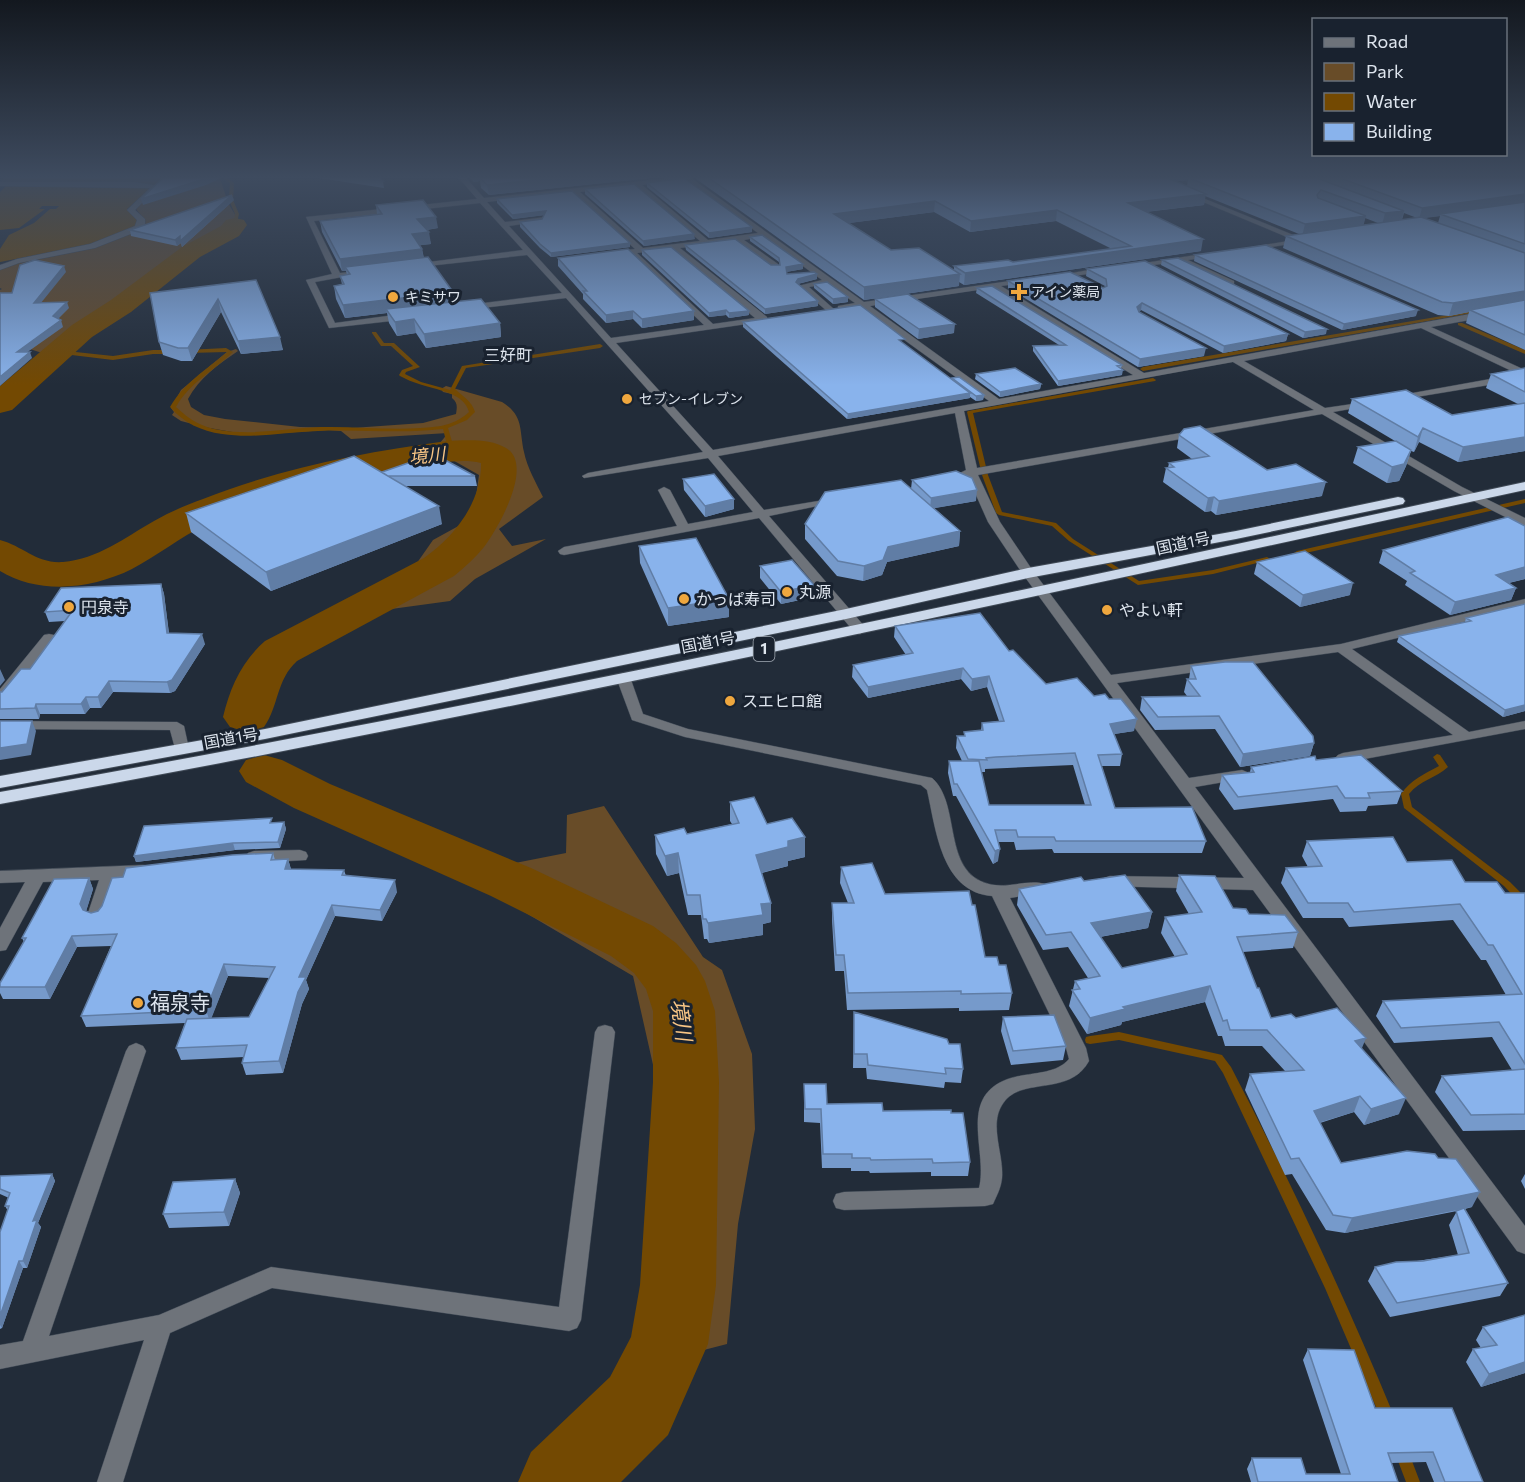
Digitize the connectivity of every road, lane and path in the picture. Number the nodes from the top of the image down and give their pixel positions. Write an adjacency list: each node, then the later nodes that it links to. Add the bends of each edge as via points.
1 (86, 247): 23 (street)
2 (323, 247): 30 (street)
3 (526, 247): 13 (street)
4 (638, 247): 12 (street)
5 (664, 247): 12 (street)
6 (674, 247): 46 (street)
7 (749, 247): 22 (street)
8 (780, 247): 27 (street)
9 (1258, 247): 11 (street)
10 (1269, 247): 17 (street)
11 (1245, 249)
12 (641, 250): 14 (street)
13 (530, 252): 20 (street); 24 (street)
14 (631, 252): 16 (street); 49 (street)
15 (1223, 253): 18 (street)
16 (597, 256)
17 (1288, 256)
18 (1179, 259): 21 (street); 36 (street)
19 (551, 261): 20 (street)
20 (540, 263): 37 (street)
21 (1147, 264): 25 (street); 29 (street)
22 (775, 266)
23 (0, 268)
24 (405, 268)
25 (1158, 269)
26 (371, 272): 30 (street)
27 (815, 272): 28 (street); 34 (street)
28 (799, 274)
29 (1070, 274): 31 (street); 33 (street)
30 (337, 276): 43 (street, via 309,280 332,326)
31 (1048, 278)
32 (1037, 279): 35 (street)
33 (1080, 280)
34 (828, 281): 38 (street); 41 (street, via 802,286)
35 (993, 285): 38 (street); 58 (street)
36 (1242, 288)
37 (569, 295): 40 (street); 53 (street)
38 (861, 306): 41 (street); 59 (street)
39 (1525, 307): 47 (street)
40 (462, 309)
41 (831, 310): 42 (street)
42 (820, 311)
43 (415, 315)
44 (1430, 317): 47 (street)
45 (773, 318): 46 (street)
46 (762, 319): 49 (street)
47 (1440, 322): 48 (street)
48 (1421, 325): 51 (street); 57 (street)
49 (711, 327): 53 (street)
50 (1335, 333): 51 (street)
51 (1346, 338): 54 (street)
52 (1296, 340): 54 (street)
53 (609, 341): 62 (street)
54 (1306, 346): 56 (street)
55 (1216, 355): 56 (street)
56 (1230, 360): 58 (street); 61 (street)
57 (1525, 375): 61 (street)
58 (1142, 376): 59 (street)
59 (998, 402): 60 (street)
60 (959, 410): 62 (street); 63 (street)
61 (1324, 411): 63 (street); 68 (street)
62 (710, 453): 65 (street); 72 (street)
63 (972, 473): 66 (street); 76 (street, via 994,522)
64 (1525, 475): 68 (highway, 国道1号 / 1)
65 (588, 476)
66 (949, 477)
67 (1525, 486): 71 (highway, 国道1号 / 1)
68 (1458, 489): 71 (street); 76 (highway, 国道1号 / 1)
69 (664, 490): 74 (street)
70 (856, 495): 72 (street)
71 (1474, 496): 73 (street); 77 (highway, 国道1号 / 1)
72 (762, 513): 74 (street); 79 (street)
73 (1525, 524)
74 (684, 528): 75 (street)
75 (564, 551)
76 (1028, 573): 77 (street); 79 (highway, 国道1号 / 1)
77 (1042, 591): 80 (highway, 国道1号 / 1); 84 (street)
78 (1525, 603): 82 (street)
79 (846, 614): 80 (street); 89 (highway, 国道1号 / 1)
80 (860, 630): 83 (highway, 国道1号 / 1)
81 (49, 638): 85 (street)
82 (1341, 648): 84 (street); 88 (street)
83 (623, 677): 94 (highway, 国道1号 / 1, via 258,752); 104 (street, via 637,717 685,733 926,781 934,788 955,867 967,882)
84 (1108, 680): 93 (street)
85 (0, 698)
86 (0, 725): 89 (street, via 177,726)
87 (1525, 725): 88 (street)
88 (1466, 737): 90 (street)
89 (181, 749): 92 (highway, 国道1号 / 1)
90 (1324, 761)
91 (1254, 773): 93 (street)
92 (0, 782)
93 (1183, 784): 102 (street)
94 (0, 798)
95 (300, 856): 96 (street)
96 (235, 858)
97 (157, 869): 98 (street)
98 (110, 874): 99 (street); 105 (street)
99 (37, 876): 100 (street); 106 (street)
100 (0, 878)
101 (1094, 881): 102 (street)
102 (1260, 884): 110 (street)
103 (1051, 885): 104 (street)
104 (999, 893): 109 (street, via 1079,1061 1073,1071 1030,1080 1002,1091 994,1100 986,1124 992,1185 985,1197)
105 (96, 916)
106 (0, 945)
107 (605, 1032): 111 (street, via 569,1320 271,1276)
108 (136, 1051): 112 (street)
109 (844, 1201)
110 (1522, 1236)
111 (161, 1326): 112 (street); 114 (street)
112 (32, 1350): 113 (street)
113 (0, 1357)
114 (110, 1482)

